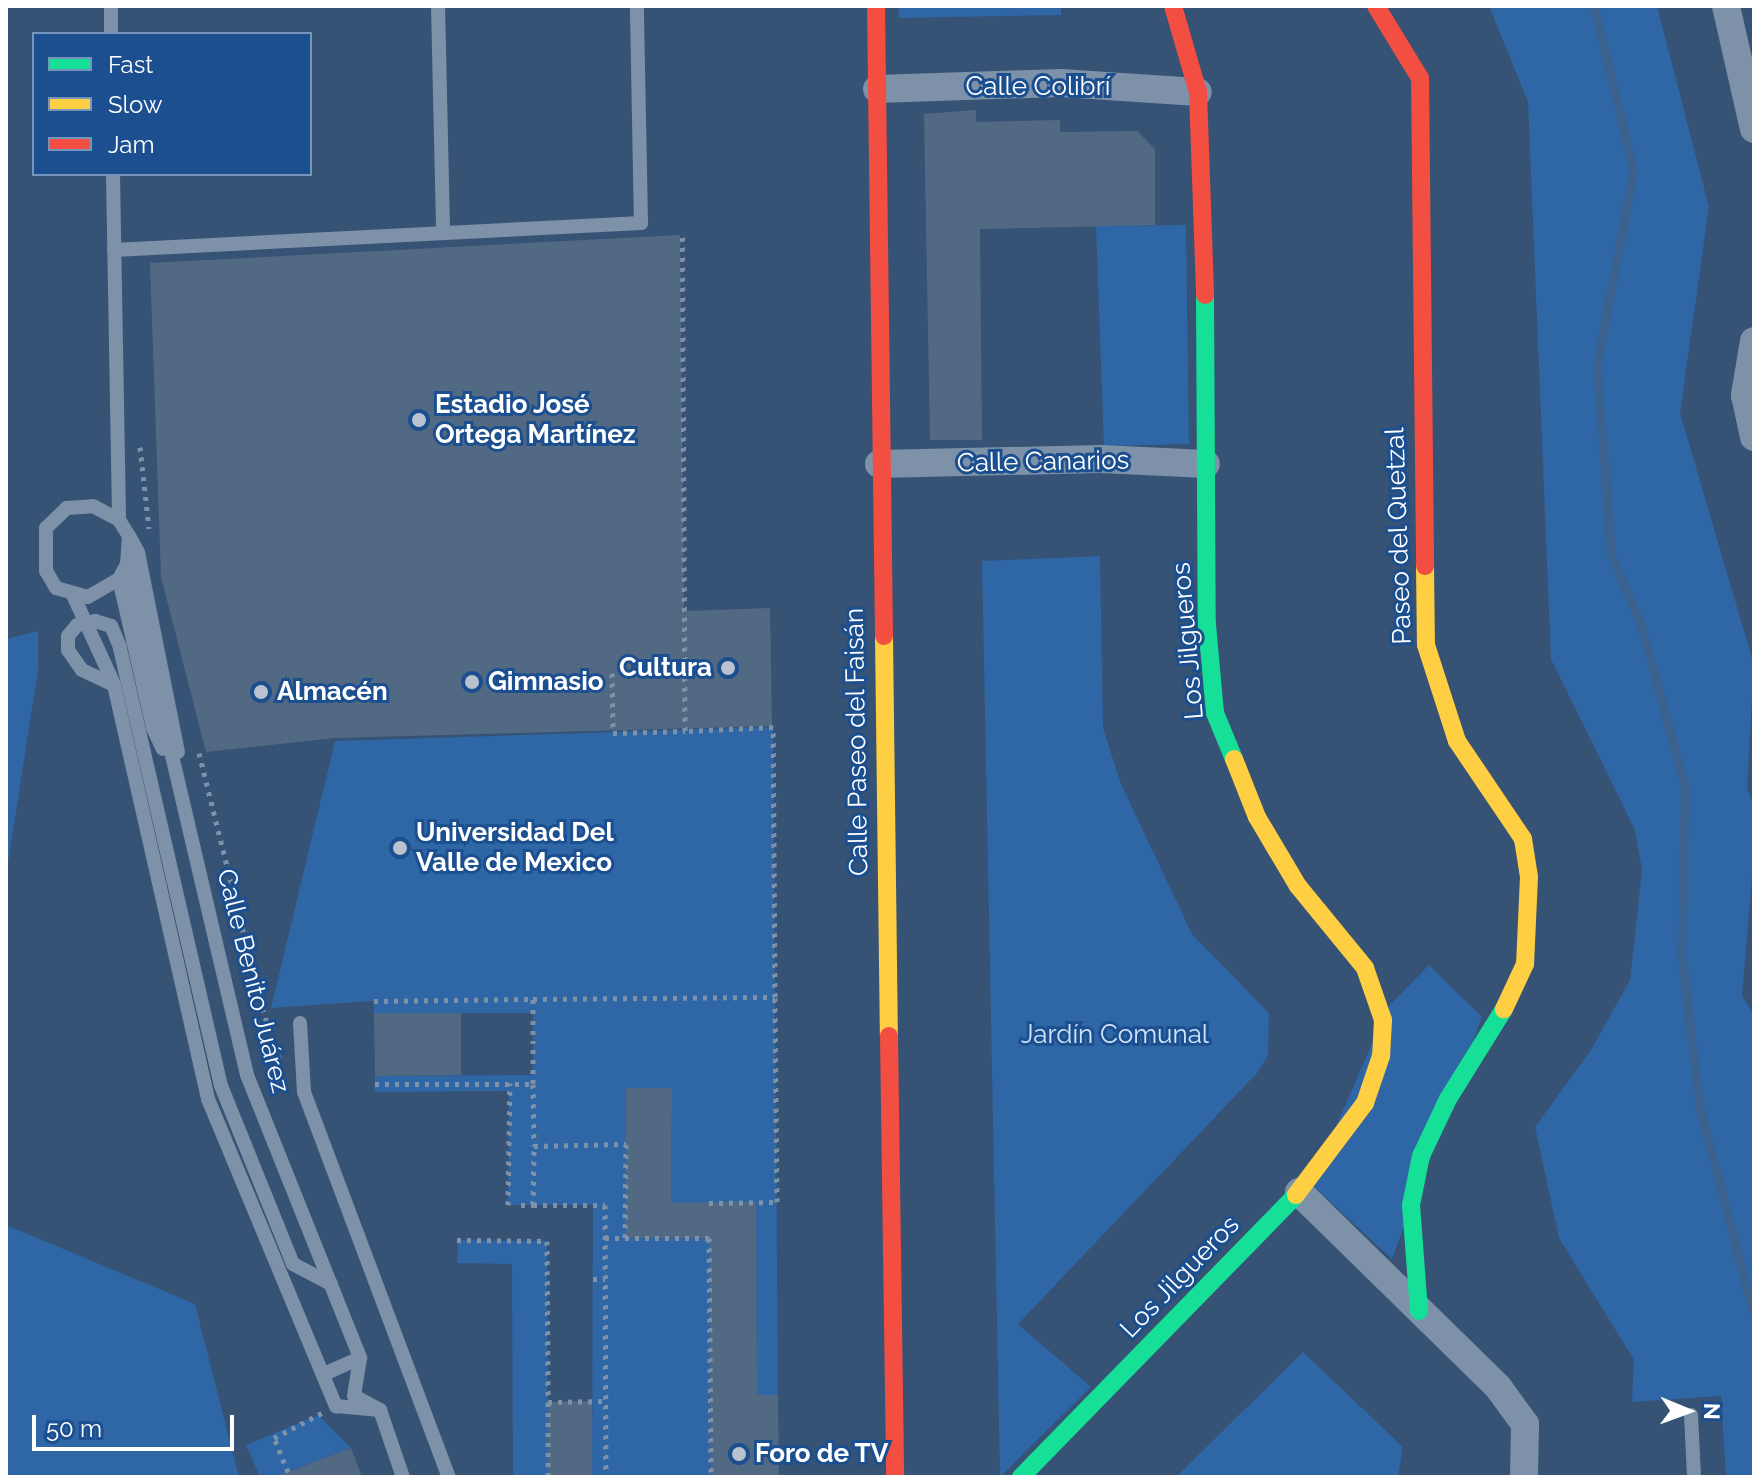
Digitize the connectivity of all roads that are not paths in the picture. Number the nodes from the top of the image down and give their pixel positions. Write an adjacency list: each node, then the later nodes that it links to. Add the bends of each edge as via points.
1 (111, 6): 8 (lane)
2 (438, 6): 13 (lane)
3 (637, 6): 13 (lane, via 641,223)
4 (876, 6): 9 (street, Calle Paseo del Faisán)
5 (1173, 6): 10 (street, Los Jilgueros)
6 (1376, 6): 30 (street, Paseo del Quetzal, via 1420,78 1426,645 1457,741 1523,839 1529,877 1525,964 1513,995 1448,1099 1421,1156 1411,1205)
7 (1726, 6): 11 (street)
8 (111, 32)
9 (877, 89): 10 (street, Calle Colibrí, via 1061,83); 17 (street, Calle Paseo del Faisán)
10 (1198, 92): 18 (street, Los Jilgueros, via 1205,186)
11 (1754, 129)
12 (113, 176): 14 (lane)
13 (443, 231): 14 (lane)
14 (114, 250): 19 (lane)
15 (1754, 341): 16 (street, via 1745,395)
16 (1754, 437)
17 (879, 464): 18 (street, Calle Canarios, via 1101,459); 37 (street, Calle Paseo del Faisán)
18 (1206, 464): 28 (street, Los Jilgueros, via 1207,625 1215,713 1257,817 1298,886 1365,968 1383,1020 1381,1056 1365,1103)
19 (119, 520): 20 (lane); 23 (lane, via 93,506 67,508 46,528 46,571 56,588)
20 (129, 536): 21 (lane); 26 (lane, via 138,552 175,724)
21 (127, 564): 22 (lane); 26 (lane, Calle Benito Juárez)
22 (119, 579): 23 (lane, via 88,597); 26 (lane, via 153,728)
23 (73, 595): 24 (lane)
24 (85, 622): 25 (lane); 25 (lane, via 68,636 68,650 82,670); 29 (lane, via 111,626 120,647 221,1086 293,1264)
25 (114, 685): 32 (lane, via 208,1099)
26 (183, 791): 29 (lane, Calle Benito Juárez, via 247,1075)
27 (300, 1023): 36 (lane, via 304,1092)
28 (1299, 1192): 30 (street); 38 (street, Los Jilgueros)
29 (331, 1284): 31 (lane, Calle Benito Juárez)
30 (1419, 1311): 39 (street, via 1498,1387 1525,1424)
31 (360, 1358): 32 (lane); 33 (lane, Calle Benito Juárez, via 354,1396)
32 (324, 1374): 33 (lane, via 336,1406)
33 (380, 1410): 35 (lane, Calle Benito Juárez)
34 (1691, 1415): 40 (lane)
35 (403, 1477)
36 (449, 1477)
37 (895, 1477)
38 (1021, 1477)
39 (1524, 1477)
40 (1694, 1477)

